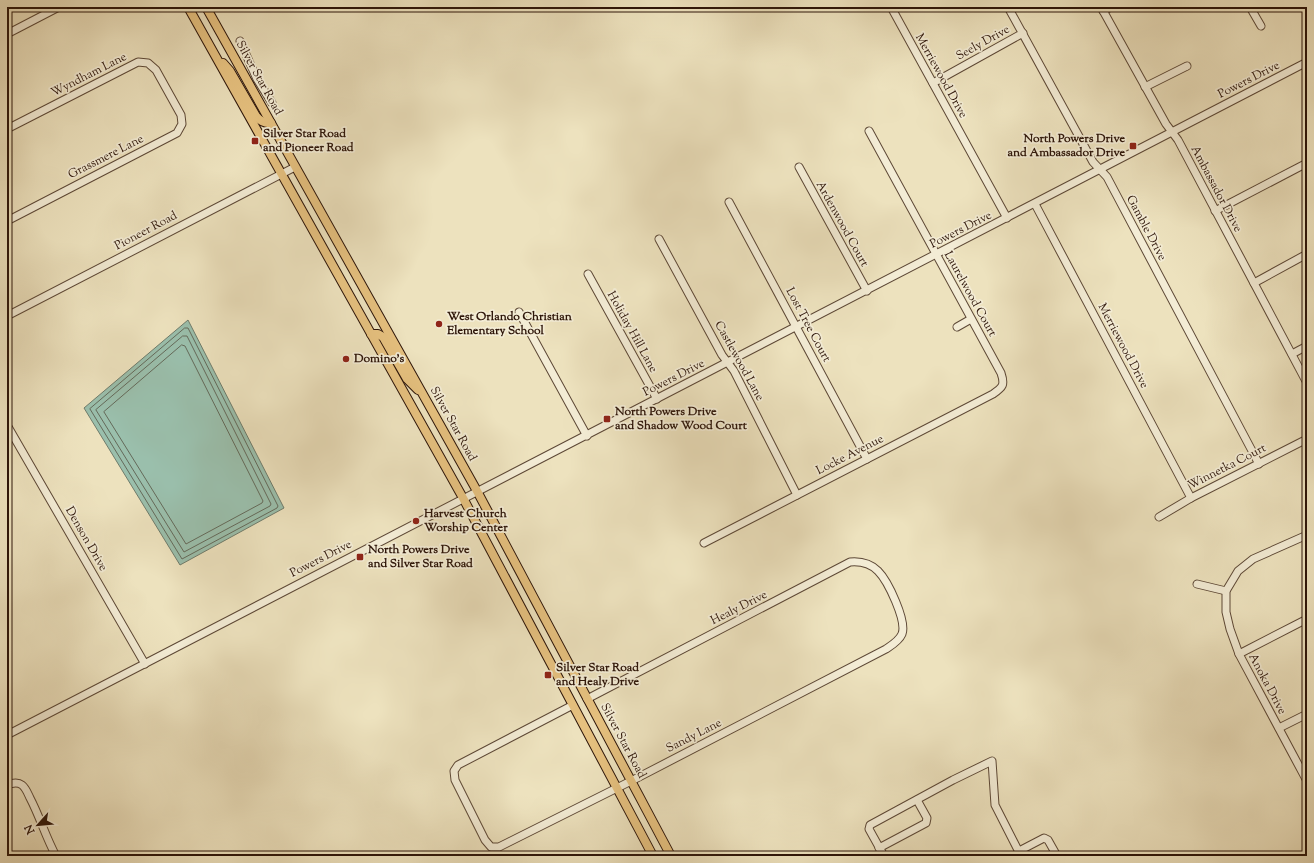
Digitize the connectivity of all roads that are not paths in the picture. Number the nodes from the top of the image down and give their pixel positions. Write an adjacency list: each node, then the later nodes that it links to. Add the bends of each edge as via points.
1 (59, 7): 11 (street)
2 (188, 7): 13 (main road)
3 (206, 7): 20 (main road, Silver Star Road)
4 (891, 7): 16 (street, Merriewood Drive)
5 (1008, 7): 10 (street, Gamble Drive)
6 (1111, 7): 8 (street)
7 (1250, 7): 9 (street)
8 (1102, 9): 17 (street, Ambassador Drive)
9 (1260, 26)
10 (1023, 33): 16 (street, Seely Drive); 27 (street, Gamble Drive)
11 (7, 34)
12 (240, 41): 19 (street, via 257,79)
13 (214, 54): 20 (main road, via 230,70 260,121); 28 (main road)
14 (1307, 62): 23 (street, Powers Drive)
15 (1187, 66): 17 (street)
16 (933, 83): 32 (street, Merriewood Drive)
17 (1146, 87): 23 (street, Ambassador Drive)
18 (169, 94): 21 (street, Wyndham Lane, via 156,70 148,63 138,62); 33 (street, Grassmere Lane, via 181,114 182,124 177,133)
19 (272, 103)
20 (271, 123): 25 (main road, Silver Star Road)
21 (7, 129)
22 (869, 131): 36 (street, Laurelwood Court)
23 (1172, 132): 27 (street, Powers Drive); 31 (street, Ambassador Drive)
24 (1307, 163): 31 (street)
25 (295, 166): 28 (street, Pioneer Road); 51 (main road, Silver Star Road)
26 (799, 167): 39 (street, Ardenwood Court)
27 (1100, 170): 30 (street, Powers Drive); 57 (street, Gamble Drive, via 1107,177)
28 (282, 174): 41 (street, Pioneer Road); 45 (main road)
29 (729, 202): 43 (street, Lost Tree Court)
30 (1035, 204): 32 (street, Powers Drive); 61 (street, Merriewood Drive)
31 (1215, 211): 38 (street, Ambassador Drive)
32 (1007, 218): 36 (street, Powers Drive)
33 (7, 221)
34 (660, 239): 48 (street, Castlewood Lane)
35 (1307, 254): 38 (street)
36 (936, 255): 39 (street, Powers Drive); 42 (street, Laurelwood Court)
37 (588, 274): 52 (street, Holiday Hill Lane)
38 (1254, 283): 47 (street, Ambassador Drive)
39 (867, 291): 43 (street, Powers Drive)
40 (519, 312): 54 (street)
41 (7, 316)
42 (971, 319): 44 (street); 50 (street, Laurelwood Court, via 1001,373)
43 (797, 327): 48 (street, Powers Drive); 56 (street, Lost Tree Court)
44 (957, 327)
45 (371, 334): 51 (main road, via 383,337 407,380); 60 (main road)
46 (1307, 346): 47 (street)
47 (1292, 354): 49 (street, Ambassador Drive)
48 (728, 363): 52 (street, Powers Drive); 59 (street, Castlewood Lane)
49 (1307, 383)
50 (1003, 384): 56 (street, Locke Avenue, via 993,394)
51 (424, 396): 58 (main road, Silver Star Road)
52 (657, 399): 54 (street, Powers Drive)
53 (7, 425): 70 (street, Denson Drive)
54 (587, 436): 58 (street, Powers Drive)
55 (1307, 439): 57 (street, Winnetka Court)
56 (867, 459): 59 (street, Locke Avenue)
57 (1259, 464): 61 (street, Winnetka Court)
58 (477, 491): 60 (street, Powers Drive); 71 (main road, Silver Star Road)
59 (797, 495): 64 (street, Locke Avenue)
60 (463, 498): 70 (street, Powers Drive); 72 (main road)
61 (1191, 498): 62 (street, Winnetka Court)
62 (1158, 517)
63 (1306, 537): 66 (street, via 1253,559 1238,571)
64 (704, 543)
65 (1197, 584): 66 (street)
66 (1226, 591): 69 (street, Anoka Drive, via 1226,612)
67 (891, 593): 71 (street, Healy Drive, via 878,571 866,563 850,562); 76 (street, Sandy Lane, via 903,623 902,634 896,642)
68 (1307, 619): 69 (street)
69 (1239, 654): 74 (street, Anoka Drive)
70 (145, 664): 75 (street, Powers Drive)
71 (587, 699): 76 (main road, Silver Star Road)
72 (573, 706): 79 (main road); 79 (street, Sandy Lane, via 458,765 454,771 455,780 485,840 491,848 499,847)
73 (1307, 714): 74 (street)
74 (1279, 728): 77 (street, Anoka Drive)
75 (7, 735)
76 (631, 781): 79 (street, Sandy Lane); 86 (main road, Silver Star Road)
77 (1307, 781)
78 (7, 785): 84 (street, via 17,783 26,790)
79 (617, 788): 85 (main road)
80 (917, 800): 81 (street, via 927,818 926,823); 81 (street, via 870,825 869,829); 82 (street, via 992,761 995,805)
81 (880, 848): 87 (street)
82 (1020, 854): 83 (street, via 1044,838 1048,840)
83 (1054, 855)
84 (56, 856)
85 (653, 856)
86 (671, 856)
87 (884, 856)

